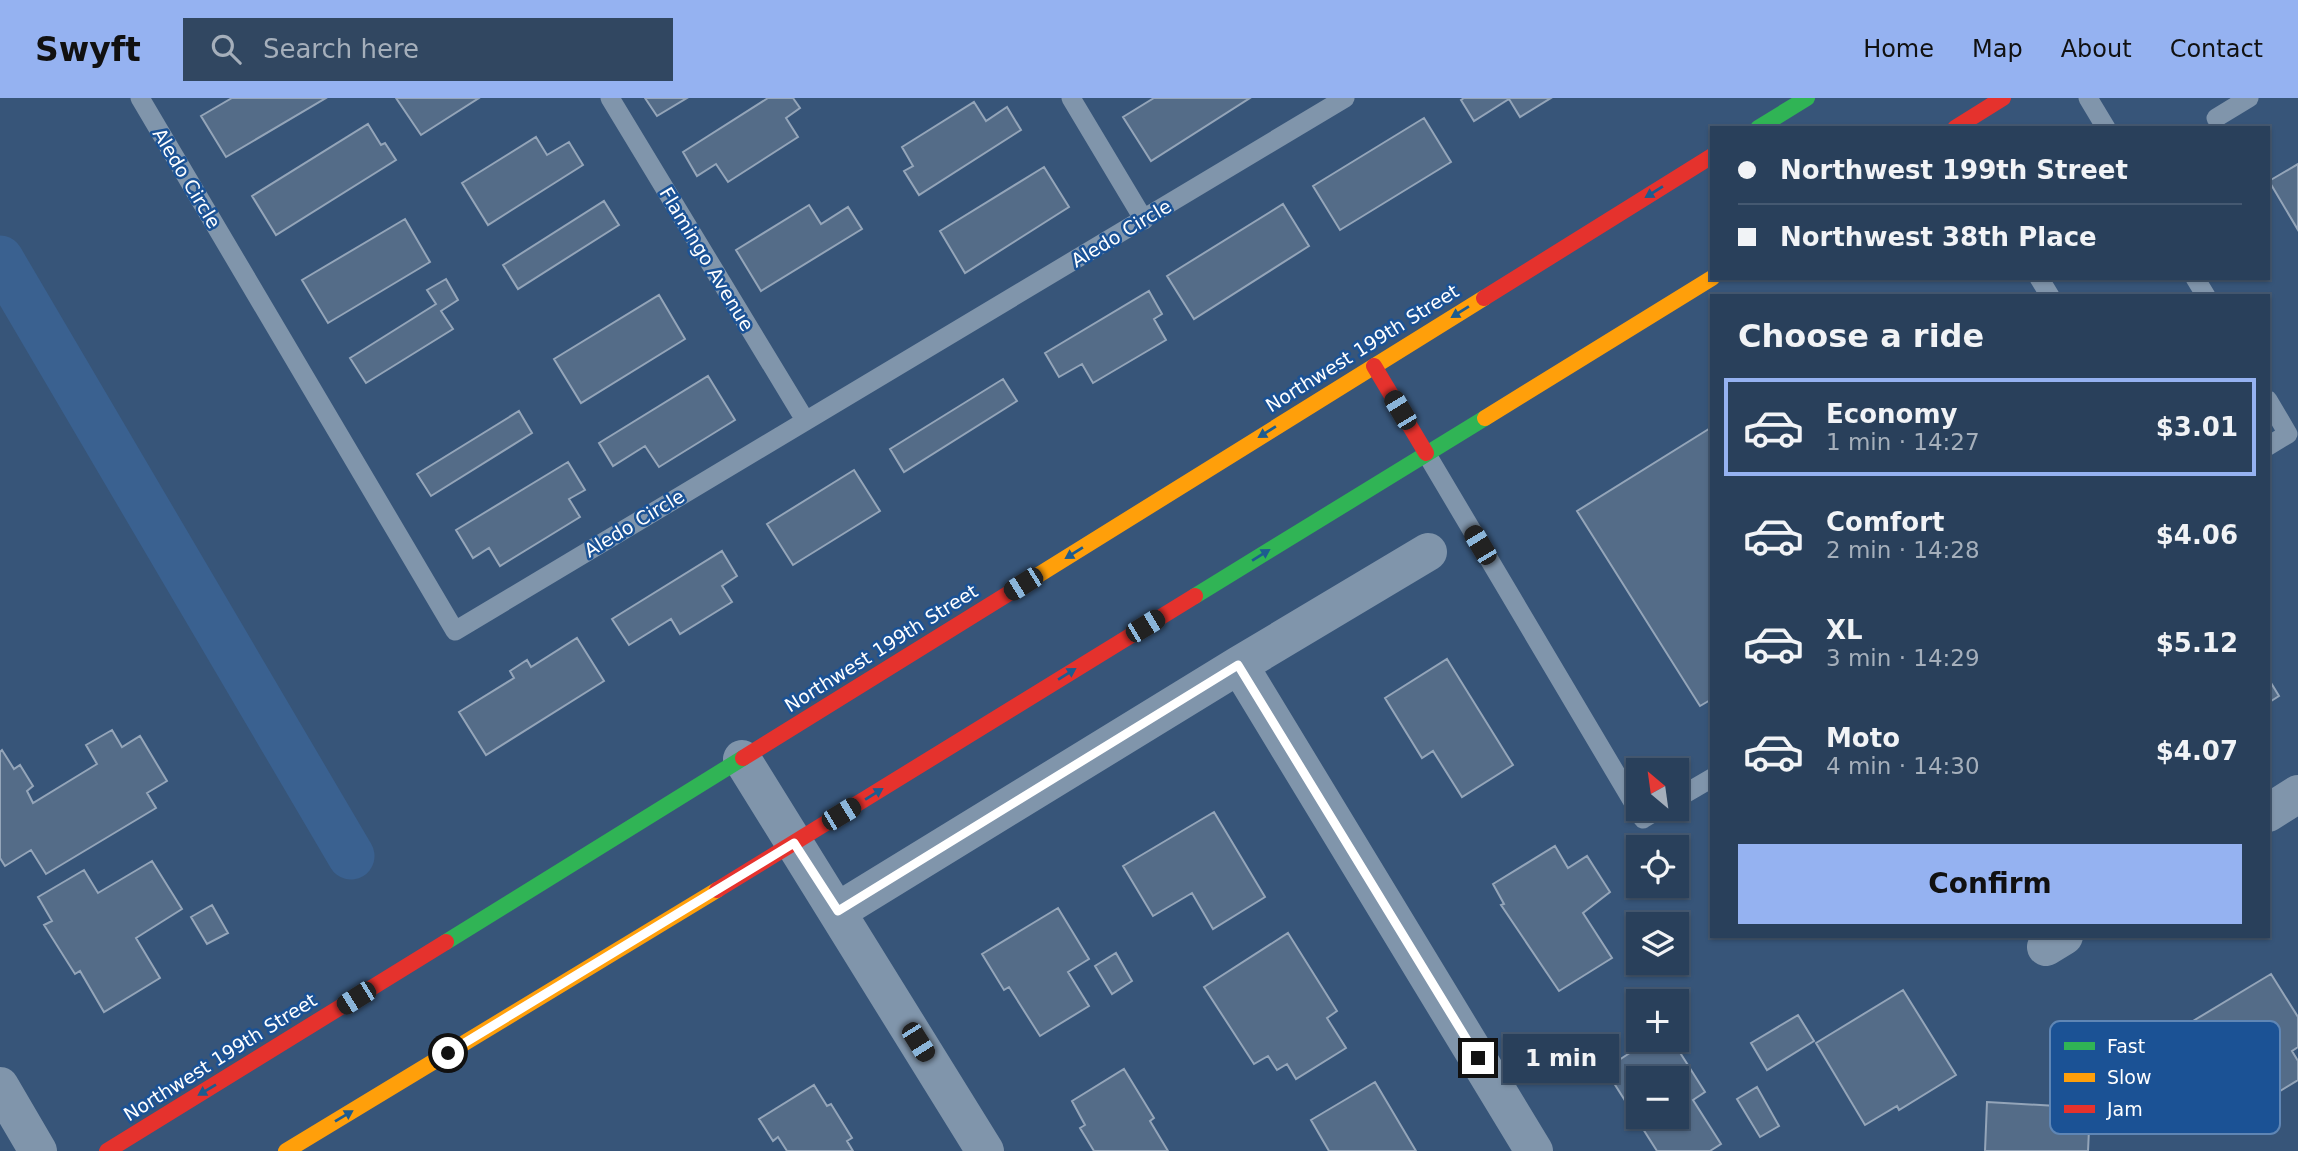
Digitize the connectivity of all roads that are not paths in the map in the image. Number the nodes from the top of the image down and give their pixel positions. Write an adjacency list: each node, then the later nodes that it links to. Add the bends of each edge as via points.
1 (140, 98): 18 (lane, Aledo Circle, via 455,631)
2 (610, 98): 18 (lane, Flamingo Avenue)
3 (1071, 98): 14 (lane)
4 (1345, 98): 14 (lane, Aledo Circle)
5 (1807, 98): 10 (main road)
6 (2003, 98): 11 (main road)
7 (2088, 98): 12 (lane)
8 (2249, 98): 9 (lane)
9 (2216, 118)
10 (1761, 126)
11 (1958, 126)
12 (2105, 126)
13 (1710, 157): 16 (main road, Northwest 199th Street, one-way to 16)
14 (1144, 220): 18 (lane, Aledo Circle)
15 (1710, 279): 20 (main road)
16 (1374, 366): 20 (main road); 23 (main road, Northwest 199th Street, one-way to 23)
17 (2270, 403): 19 (lane, via 2288,434)
18 (805, 420)
19 (2270, 445)
20 (1426, 453): 25 (lane); 29 (main road, one-way to 20)
21 (1428, 552): 22 (street)
22 (1238, 665): 30 (street); 36 (street)
23 (742, 759): 29 (street); 33 (main road, Northwest 199th Street, one-way to 33)
24 (1710, 779): 26 (lane)
25 (1626, 790)
26 (1689, 791)
27 (2298, 794): 28 (street)
28 (2270, 812)
29 (794, 843): 30 (street); 34 (main road, one-way to 29)
30 (838, 911): 35 (street)
31 (2, 1095): 32 (street)
32 (38, 1151)
33 (107, 1151)
34 (286, 1151)
35 (985, 1151)
36 (1534, 1151)

